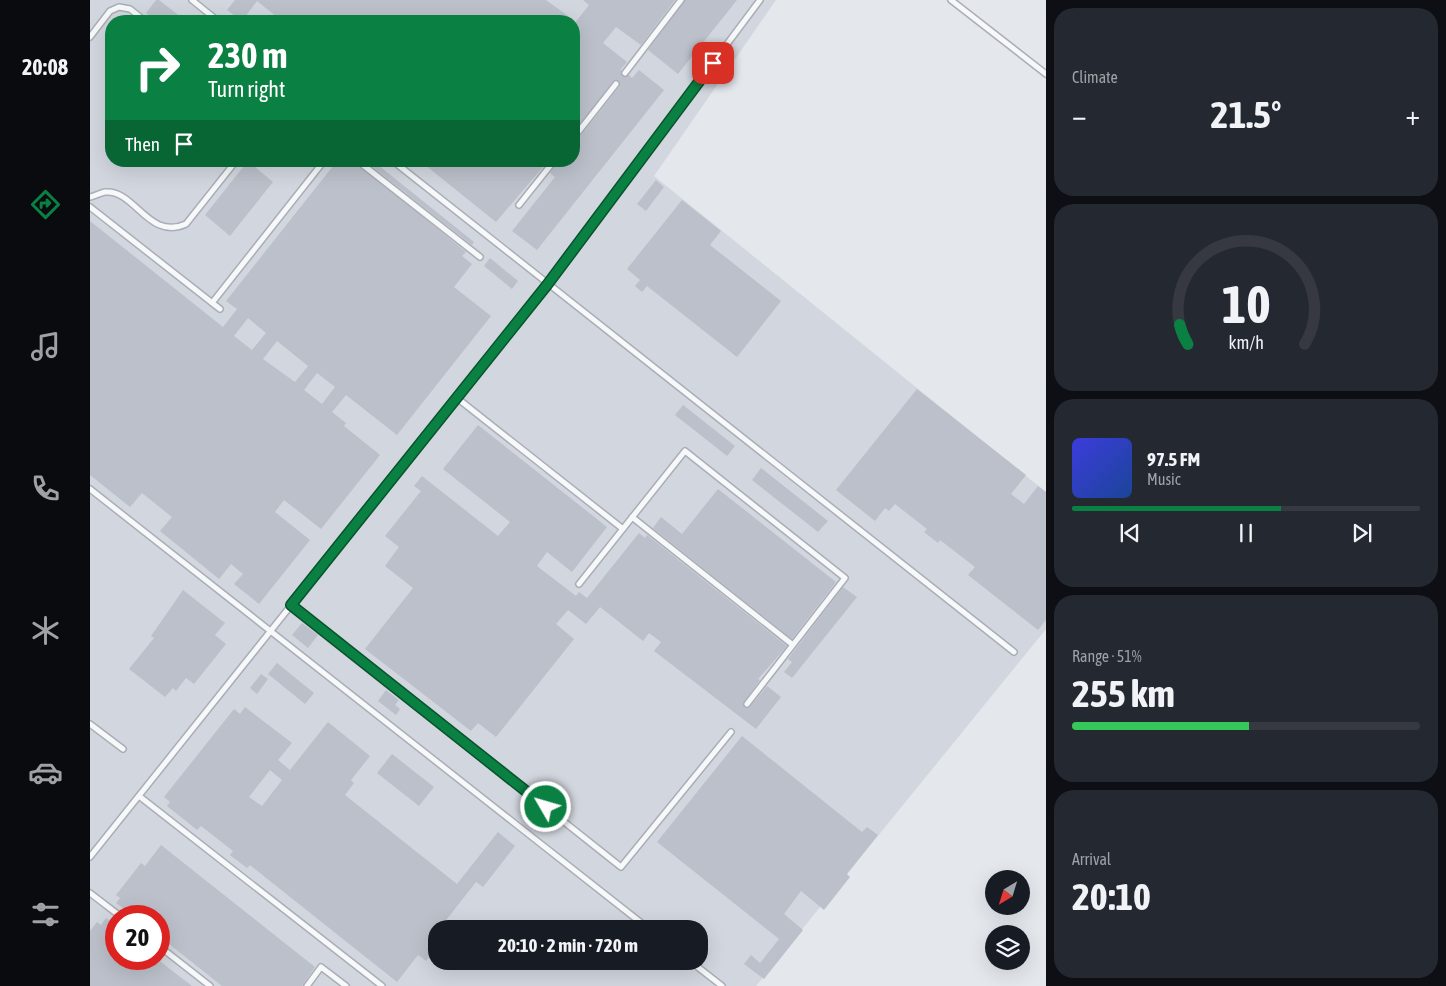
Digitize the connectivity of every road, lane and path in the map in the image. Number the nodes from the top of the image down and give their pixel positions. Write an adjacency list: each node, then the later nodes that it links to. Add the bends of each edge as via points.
1 (192, 0): 7 (lane)
2 (681, 0): 10 (lane)
3 (760, 0): 23 (lane)
4 (951, 0): 11 (lane)
5 (107, 15): 6 (lane, via 119,6)
6 (138, 15)
7 (211, 15)
8 (105, 18): 9 (lane)
9 (90, 37)
10 (625, 73)
11 (1046, 74)
12 (616, 84): 13 (lane)
13 (580, 130)
14 (231, 167): 19 (lane, via 186,224 174,230 163,228 116,194 105,192)
15 (319, 167): 24 (lane)
16 (366, 167): 22 (lane)
17 (400, 167): 23 (lane)
18 (549, 167): 20 (lane)
19 (90, 197)
20 (519, 205)
21 (90, 207): 24 (lane)
22 (480, 257)
23 (547, 285): 26 (lane); 34 (lane)
24 (212, 303): 25 (lane)
25 (220, 309)
26 (457, 398): 29 (lane); 31 (lane)
27 (90, 489): 32 (lane)
28 (632, 517): 29 (lane); 33 (lane); 33 (lane, via 685,451 845,578)
29 (623, 529): 30 (lane)
30 (579, 584)
31 (291, 605): 32 (lane); 37 (lane, via 621,867)
32 (270, 631): 39 (lane); 43 (lane)
33 (793, 645): 35 (lane)
34 (1014, 652)
35 (747, 704)
36 (90, 724): 38 (lane)
37 (731, 732)
38 (123, 749)
39 (139, 796): 40 (lane); 49 (lane)
40 (90, 856)
41 (90, 893): 42 (lane)
42 (106, 905)
43 (638, 920)
44 (170, 955): 46 (lane)
45 (702, 970): 50 (lane)
46 (210, 986)
47 (307, 986): 48 (lane, via 321,967)
48 (346, 986)
49 (382, 986)
50 (722, 986)

